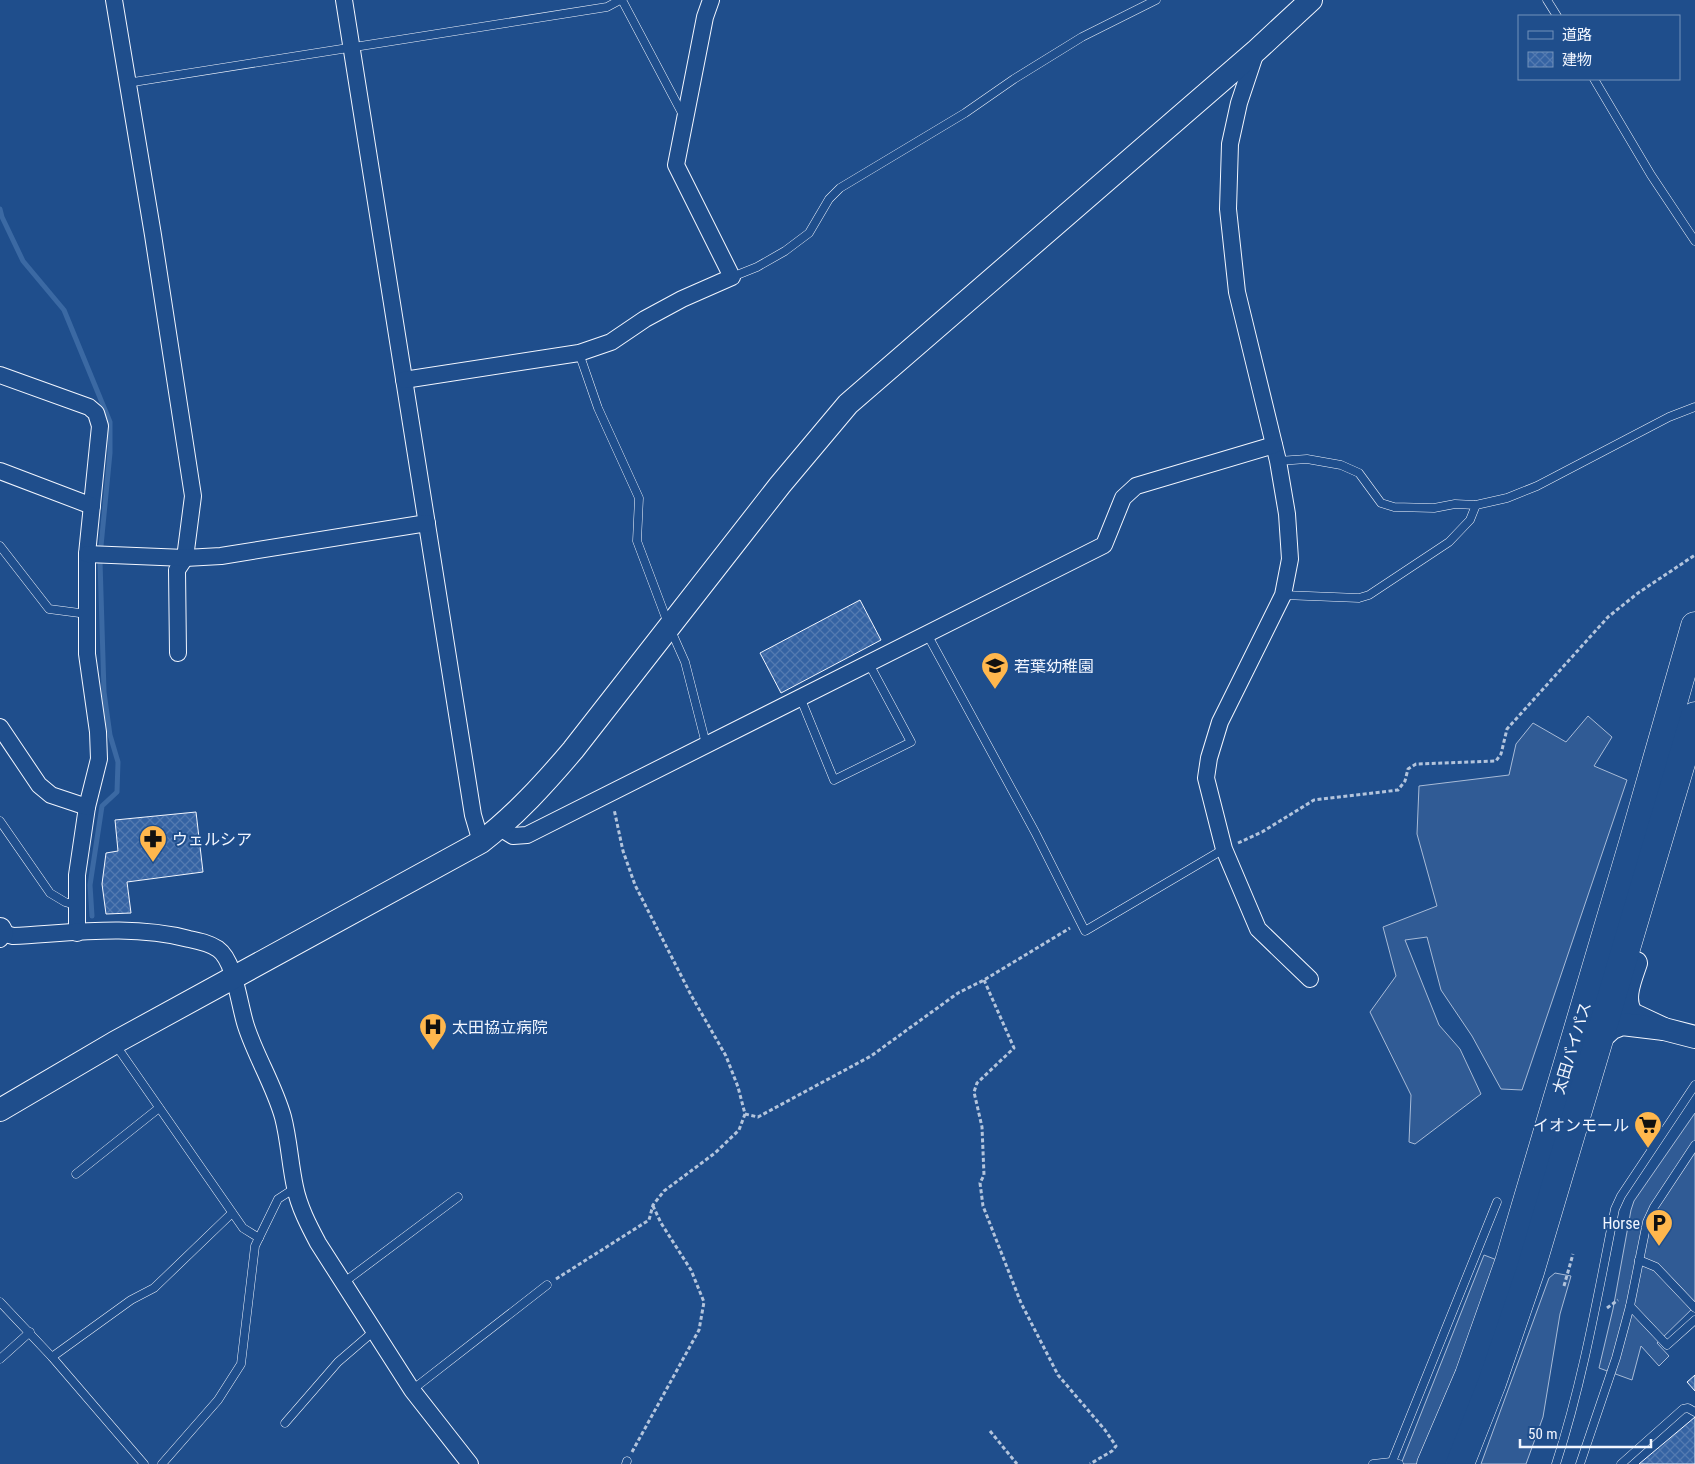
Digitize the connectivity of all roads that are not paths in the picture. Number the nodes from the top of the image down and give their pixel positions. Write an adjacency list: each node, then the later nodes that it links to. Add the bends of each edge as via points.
1 (114, 0): 12 (street)
2 (344, 0): 9 (street)
3 (621, 0): 9 (lane, via 607,7); 13 (lane)
4 (711, 0): 13 (street)
5 (1156, 0): 15 (lane, via 1082,36 965,113 840,188 829,199 809,233 778,255)
6 (1547, 0): 8 (lane)
7 (1301, 3): 10 (street)
8 (1556, 15)
9 (352, 47): 12 (lane); 18 (street)
10 (1257, 50): 20 (street, via 1239,103 1230,144 1228,209 1237,292); 30 (street, via 848,404)
11 (1595, 80): 14 (lane)
12 (127, 83): 27 (street, via 192,496)
13 (686, 120): 15 (street, via 676,166)
14 (1695, 241)
15 (732, 277): 16 (street, via 682,299 611,342)
16 (579, 353): 18 (street); 30 (lane, via 598,408 639,498 637,541)
17 (0, 376): 23 (street, via 89,407 96,413 100,426)
18 (404, 380): 24 (street)
19 (1695, 407): 22 (lane, via 1668,417 1537,486 1507,498)
20 (1276, 453): 22 (lane, via 1341,465 1359,473 1381,503 1394,508); 28 (street, via 1287,514 1290,559); 32 (street, via 1136,486 1123,498 1104,545)
21 (0, 471): 23 (street)
22 (1476, 504): 28 (lane, via 1470,520 1449,542 1369,595 1359,598)
23 (92, 506): 26 (street)
24 (428, 523): 27 (street, via 221,556); 42 (street, via 473,815)
25 (0, 546): 29 (lane, via 49,609)
26 (87, 554): 27 (street); 29 (street)
27 (185, 558): 33 (street, via 177,570)
28 (1283, 595): 43 (street, via 1220,722 1209,758 1206,778)
29 (87, 614): 39 (street, via 87,654 99,759)
30 (670, 626): 38 (lane, via 685,662); 41 (street, via 551,776)
31 (1695, 626): 83 (highway, 太田バイパス, via 1509,1262 1469,1374)
32 (926, 633): 34 (street); 43 (lane, via 1085,931)
33 (178, 654)
34 (868, 662): 35 (street); 35 (lane, via 911,742 834,780)
35 (800, 697): 38 (street)
36 (1695, 716): 44 (highway, 太田バイパス)
37 (0, 727): 39 (street, via 39,785 51,795)
38 (706, 744): 41 (street, via 527,835 513,836)
39 (87, 807): 45 (street, via 77,875)
40 (0, 821): 45 (lane, via 50,893)
41 (500, 828): 42 (street)
42 (481, 842): 48 (street)
43 (1224, 849): 49 (street, via 1258,929)
44 (1646, 880): 50 (street, via 1651,906 1627,1003 1632,1014); 52 (highway, 太田バイパス)
45 (78, 906): 47 (street)
46 (1, 933): 47 (street, via 13,936)
47 (77, 933): 48 (street, via 143,931 204,943 223,954)
48 (234, 977): 53 (street); 59 (street, via 246,1026 283,1118)
49 (1310, 979)
50 (1664, 1029): 51 (street); 52 (street, via 1622,1024)
51 (1695, 1037)
52 (1600, 1039): 84 (highway, 太田バイパス, via 1530,1272)
53 (114, 1043): 55 (lane); 56 (street)
54 (1695, 1085): 85 (lane, via 1620,1196 1615,1209 1596,1306)
55 (159, 1108): 58 (lane); 62 (lane)
56 (0, 1110)
57 (1695, 1146): 64 (lane, via 1646,1222)
58 (76, 1174)
59 (295, 1188): 63 (lane, via 278,1198); 65 (street, via 310,1228)
60 (458, 1197): 65 (lane)
61 (1497, 1202): 78 (lane)
62 (232, 1213): 63 (lane, via 243,1228); 73 (lane, via 154,1288 131,1300)
63 (259, 1238): 80 (lane, via 255,1246 241,1364 218,1400)
64 (1640, 1260): 68 (lane); 69 (lane, via 1656,1267)
65 (343, 1283): 71 (street)
66 (547, 1285): 75 (lane)
67 (0, 1302): 72 (lane)
68 (1630, 1306): 70 (lane, via 1667,1345); 86 (lane)
69 (1695, 1308)
70 (1695, 1320)
71 (374, 1331): 75 (street); 77 (lane, via 338,1362)
72 (30, 1332): 73 (lane); 74 (lane)
73 (52, 1357): 79 (lane)
74 (0, 1359)
75 (412, 1390): 81 (street)
76 (1695, 1412): 87 (lane, via 1683,1409)
77 (285, 1423)
78 (1394, 1463): 82 (lane)
79 (144, 1464)
80 (162, 1464)
81 (470, 1464)
82 (1373, 1464)
83 (1431, 1464)
84 (1460, 1464)
85 (1556, 1464)
86 (1580, 1464)
87 (1621, 1464)

